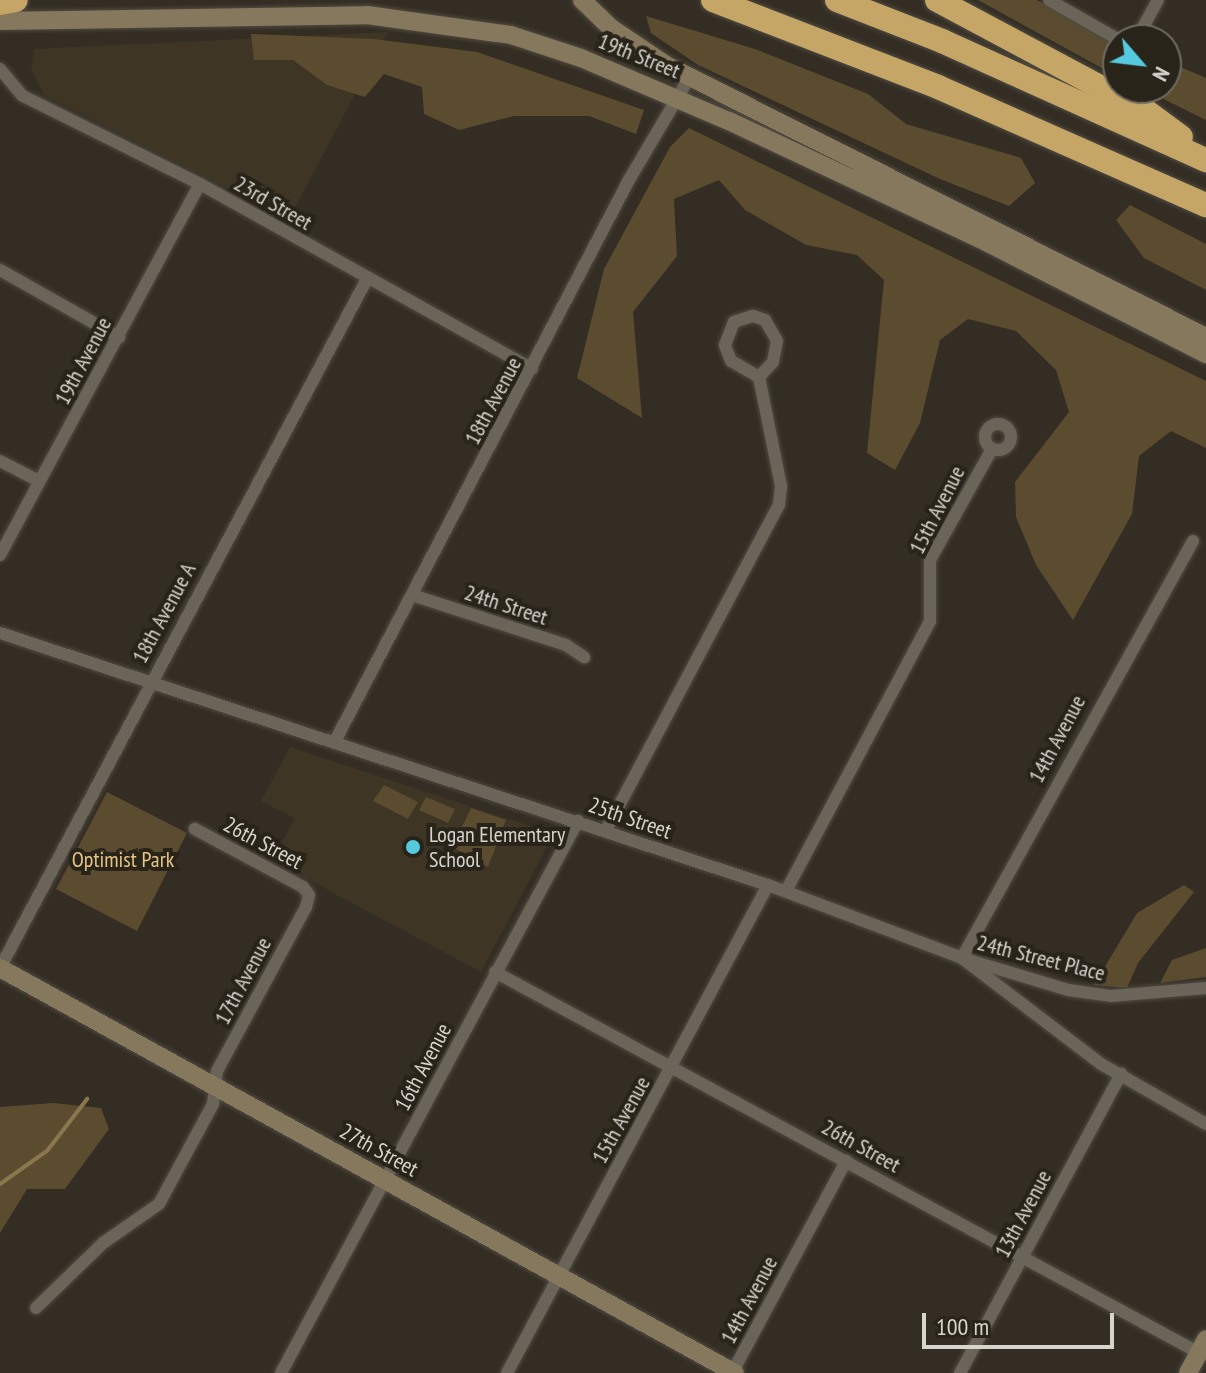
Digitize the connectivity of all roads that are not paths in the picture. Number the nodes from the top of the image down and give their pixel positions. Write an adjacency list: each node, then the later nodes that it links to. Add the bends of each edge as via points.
1 (16, 0): 8 (highway)
2 (582, 0): 13 (main road, 19th Street, via 629,42)
3 (713, 0): 17 (highway, via 938,87)
4 (837, 0): 15 (highway)
5 (937, 0): 15 (highway, via 1147,112)
6 (1049, 0): 11 (street)
7 (1158, 0): 10 (street)
8 (0, 3)
9 (0, 21): 14 (main road, 19th Street, via 293,14 427,20 556,49)
10 (1145, 24)
11 (1102, 30)
12 (0, 69): 16 (street, 23rd Street, via 23,96)
13 (689, 78): 14 (street, 18th Avenue); 21 (main road, 19th Street)
14 (677, 97): 22 (main road, 19th Street, via 980,239); 23 (street, 18th Avenue)
15 (1206, 157)
16 (200, 184): 19 (street, 23rd Street); 20 (street, 19th Avenue)
17 (1206, 205)
18 (0, 270): 20 (street)
19 (367, 279): 23 (street, 23rd Street); 33 (street, 18th Avenue A)
20 (119, 337): 27 (street, 19th Avenue)
21 (1206, 337)
22 (1206, 354)
23 (532, 369): 30 (street, 18th Avenue)
24 (759, 377): 24 (street, via 773,362 777,341 765,320 753,316 734,322 725,345 731,361); 37 (street, via 781,486 779,505)
25 (992, 449): 39 (street, 15th Avenue, via 930,560 930,621)
26 (0, 461): 27 (street)
27 (39, 481): 29 (street, 19th Avenue)
28 (1193, 541): 41 (street, 14th Avenue)
29 (0, 555)
30 (412, 595): 32 (street, 24th Street, via 566,645); 34 (street, 18th Avenue)
31 (0, 633): 33 (street, 25th Street)
32 (584, 657)
33 (149, 683): 34 (street, 25th Street); 42 (street, 18th Avenue A)
34 (334, 743): 35 (street, 25th Street)
35 (578, 821): 37 (street, 25th Street); 43 (street, 16th Avenue)
36 (195, 829): 40 (street, 26th Street)
37 (606, 830): 38 (street, 25th Street)
38 (768, 885): 39 (street, 25th Street); 45 (street, 15th Avenue)
39 (786, 891): 41 (street, 25th Street)
40 (309, 895): 47 (street, 17th Avenue, via 217,1071)
41 (962, 958): 44 (street, 24th Street Place, via 1068,990 1111,996); 46 (street, 25th Street, via 1019,1006)
42 (0, 968): 47 (main road, 27th Street)
43 (495, 972): 45 (street, 26th Street); 50 (street, 16th Avenue)
44 (1206, 988)
45 (672, 1067): 49 (street, 26th Street); 52 (street, 15th Avenue)
46 (1121, 1074): 48 (street, 25th Street); 51 (street, 13th Avenue)
47 (216, 1086): 50 (main road, 27th Street); 53 (street, 17th Avenue, via 213,1104 159,1204 103,1243)
48 (1206, 1124)
49 (846, 1161): 51 (street, 26th Street); 57 (street, 14th Avenue)
50 (384, 1180): 52 (main road, 27th Street); 55 (street, 16th Avenue)
51 (1024, 1256): 54 (street, 26th Street); 58 (street, 13th Avenue)
52 (558, 1276): 56 (street, 15th Avenue); 57 (main road, 27th Street)
53 (36, 1308)
54 (1204, 1349): 59 (main road)
55 (281, 1373)
56 (507, 1373)
57 (733, 1373)
58 (960, 1373)
59 (1188, 1373)

